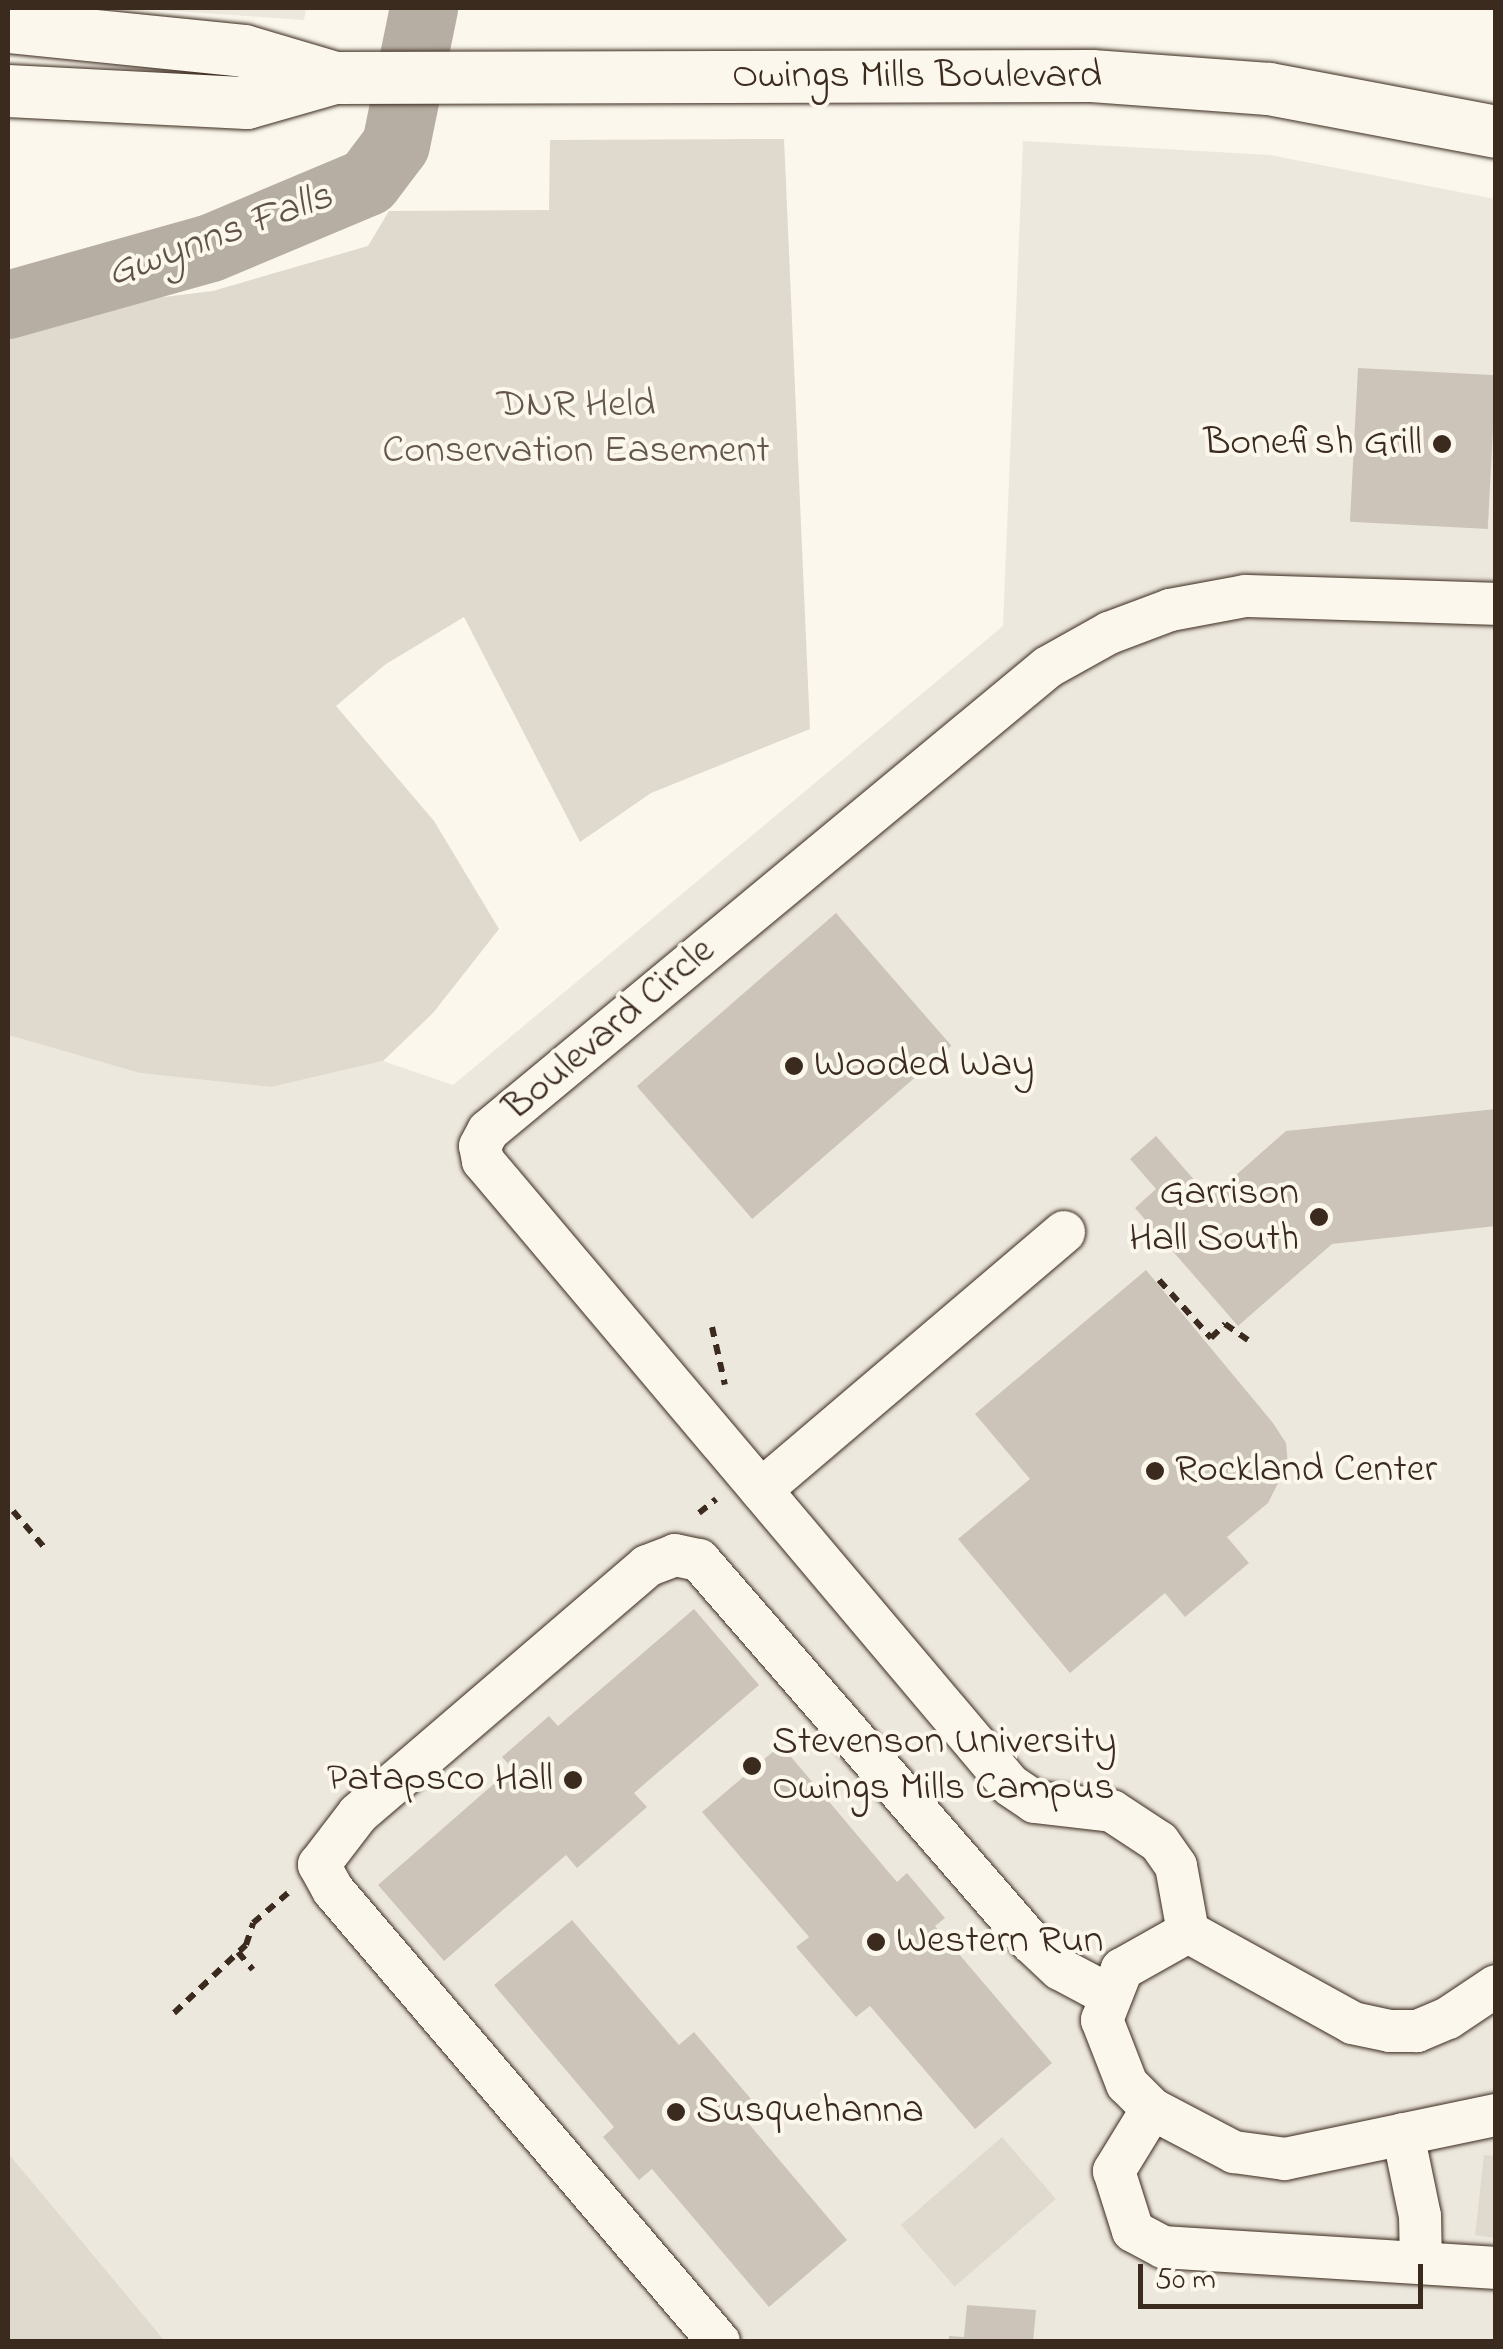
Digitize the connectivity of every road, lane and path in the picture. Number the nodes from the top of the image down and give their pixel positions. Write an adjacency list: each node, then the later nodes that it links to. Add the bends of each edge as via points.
1 (8, 27): 2 (main road, Owings Mills Boulevard, via 244,51)
2 (335, 78): 3 (main road, Owings Mills Boulevard, via 247,102); 4 (main road, Owings Mills Boulevard, via 1157,79 1333,98)
3 (8, 90)
4 (1496, 132)
5 (1496, 604): 11 (street, Boulevard Circle, via 1245,596 1170,610 1109,633 1048,667 488,1131 480,1146 483,1162)
6 (1064, 1232): 11 (street)
7 (1159, 1280): 9 (path, via 1212,1338 1225,1324)
8 (712, 1327): 10 (path)
9 (1248, 1340)
10 (729, 1401)
11 (761, 1490): 15 (street, Boulevard Circle, via 1010,1786 1036,1802 1112,1810 1160,1842 1176,1866)
12 (13, 1511): 13 (path)
13 (44, 1547)
14 (320, 1865): 16 (path, via 254,1924); 19 (street, via 358,1814 647,1566 675,1555 699,1560 718,1576 1031,1942 1060,1969); 26 (street, via 332,1890)
15 (1188, 1932): 18 (street, via 1353,2023 1390,2031 1448,2018); 19 (street, via 1122,1969)
16 (238, 1952): 17 (path); 20 (path)
17 (253, 1970)
18 (1496, 1986)
19 (1107, 1994): 21 (street, via 1107,2046 1127,2084)
20 (174, 2012)
21 (1152, 2110): 23 (street, via 1234,2152 1285,2159); 24 (street, via 1114,2171 1133,2231 1163,2247)
22 (1496, 2115): 23 (street)
23 (1403, 2134): 24 (street, via 1420,2216)
24 (1420, 2262): 25 (street)
25 (1496, 2268)
26 (719, 2342)

